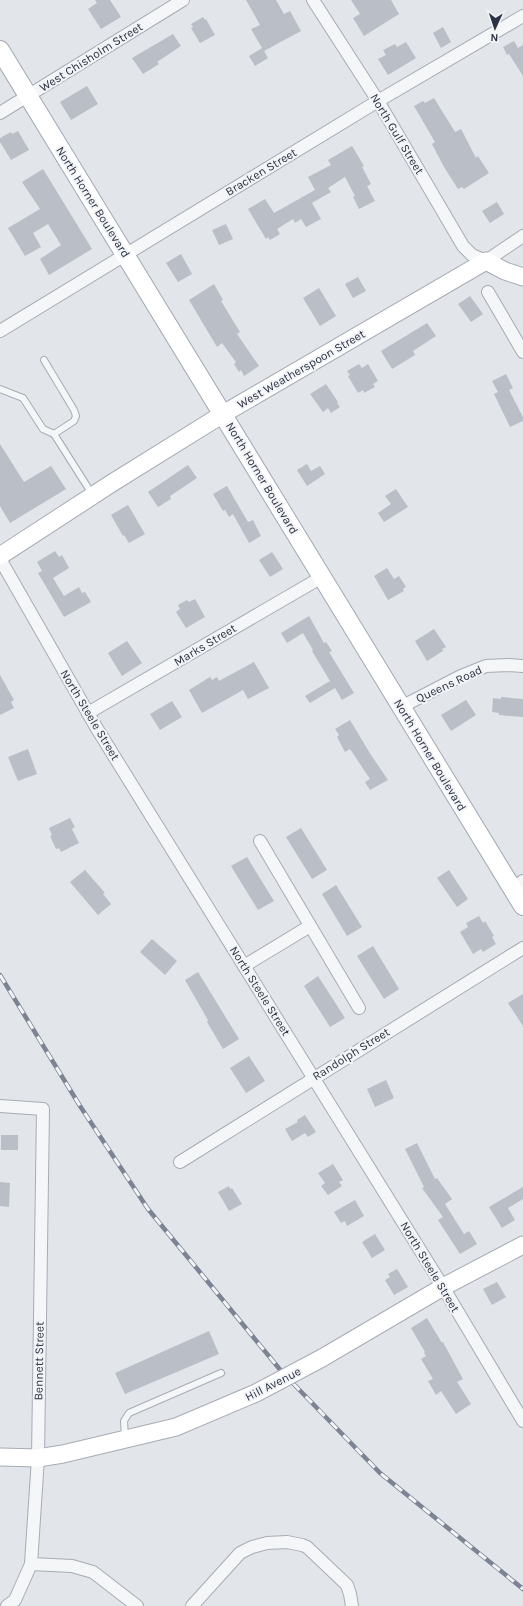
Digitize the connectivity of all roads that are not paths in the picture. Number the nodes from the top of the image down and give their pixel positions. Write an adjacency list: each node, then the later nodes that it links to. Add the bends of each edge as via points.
1 (183, 0): 5 (street, West Chisholm Street)
2 (312, 0): 6 (street, North Gulf Street)
3 (523, 16): 6 (street, Bracken Street)
4 (0, 50): 5 (main road, North Horner Boulevard)
5 (28, 96): 7 (street, West Chisholm Street); 9 (main road, North Horner Boulevard)
6 (378, 101): 9 (street, Bracken Street); 10 (street, North Gulf Street, via 463,246 472,255)
7 (0, 113)
8 (523, 236): 10 (street, West Weatherspoon Street)
9 (125, 255): 13 (street, Bracken Street); 17 (main road, North Horner Boulevard)
10 (486, 261): 11 (street); 17 (street, West Weatherspoon Street)
11 (523, 277)
12 (488, 292): 14 (street)
13 (0, 331)
14 (523, 352)
15 (44, 360): 18 (lane, via 76,416 74,421)
16 (0, 389): 18 (lane, via 23,398 43,429)
17 (224, 414): 19 (street, West Weatherspoon Street); 22 (main road, North Horner Boulevard)
18 (54, 434): 19 (lane)
19 (92, 495): 20 (street, West Weatherspoon Street)
20 (0, 556)
21 (0, 559): 25 (street, North Steele Street)
22 (322, 577): 24 (main road, North Horner Boulevard); 25 (street, Marks Street)
23 (523, 666): 24 (street, Queens Road, via 486,666)
24 (401, 707): 27 (main road, North Horner Boulevard)
25 (88, 713): 31 (street, North Steele Street)
26 (260, 841): 29 (street)
27 (517, 884): 28 (main road, North Horner Boulevard)
28 (523, 906)
29 (310, 926): 31 (street); 32 (street)
30 (523, 948): 33 (street, Randolph Street)
31 (244, 966): 33 (street, North Steele Street)
32 (359, 1008)
33 (313, 1077): 35 (street, Randolph Street); 37 (street, North Steele Street)
34 (0, 1106): 42 (street, Bennett Street, via 43,1109)
35 (180, 1162)
36 (523, 1245): 37 (street, Hill Avenue)
37 (443, 1287): 39 (street, North Steele Street); 40 (street, Hill Avenue, bridge, via 322,1358 256,1393 176,1427)
38 (221, 1373): 40 (lane, via 129,1413 124,1421)
39 (523, 1421)
40 (126, 1439): 42 (street, Hill Avenue)
41 (0, 1457): 42 (street, Hill Avenue)
42 (38, 1458): 43 (street, Bennett Street)
43 (30, 1564): 44 (street, Bennett Street, via 15,1600); 45 (street, via 72,1566 93,1572)
44 (6, 1606)
45 (136, 1606)
46 (192, 1606): 47 (street, via 240,1553 267,1543 287,1542 307,1547 347,1585)
47 (352, 1606)

